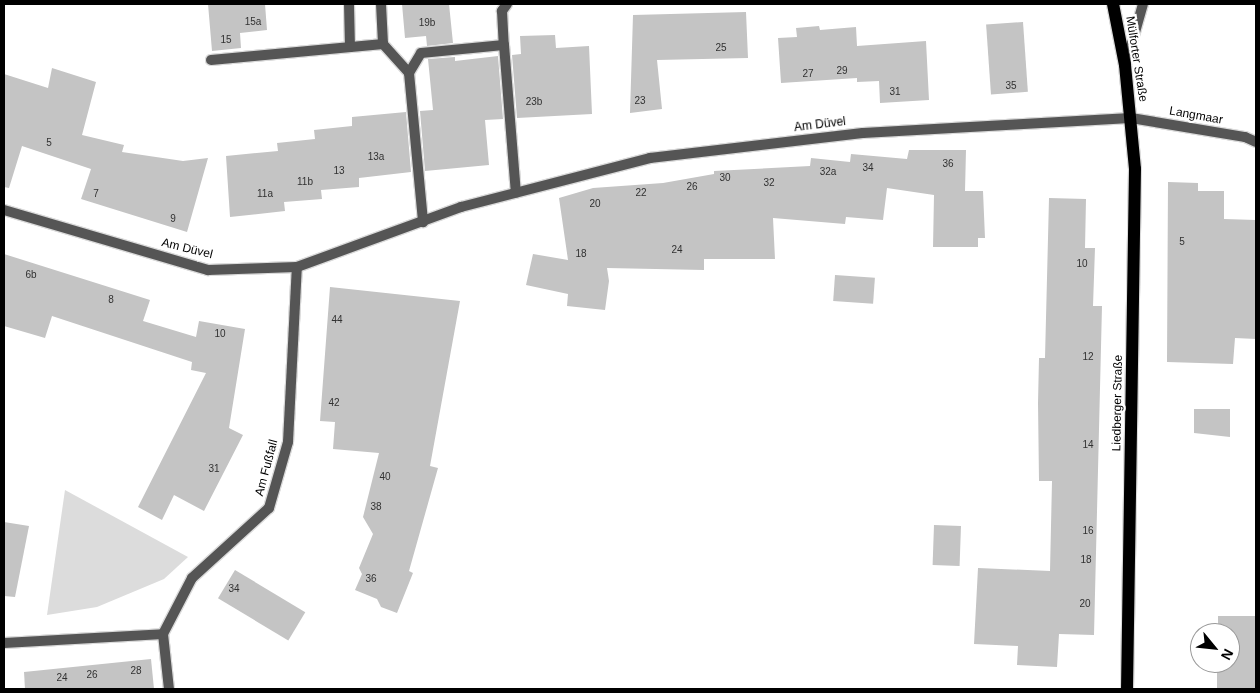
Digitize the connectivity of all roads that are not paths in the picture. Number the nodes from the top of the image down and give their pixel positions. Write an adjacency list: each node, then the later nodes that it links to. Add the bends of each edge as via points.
1 (349, 4): 8 (street)
2 (381, 4): 6 (street)
3 (507, 4): 7 (street, via 502,11)
4 (1113, 4): 10 (main road, Mülforter Straße)
5 (1143, 4): 10 (street)
6 (383, 44): 8 (street); 11 (street)
7 (504, 46): 11 (street, via 421,53); 14 (street)
8 (350, 47): 9 (street)
9 (211, 60)
10 (1125, 64): 12 (main road, Mülforter Straße)
11 (409, 74): 16 (street)
12 (1131, 118): 13 (street, Langmaar, via 1245,137); 14 (street, Am Düvel, via 863,133 650,158); 21 (main road, Liedberger Straße, via 1135,170)
13 (1256, 142)
14 (516, 193): 16 (street, Am Düvel, via 461,207)
15 (4, 210): 17 (street, Am Düvel, via 208,270)
16 (423, 222): 17 (street, Am Düvel)
17 (297, 267): 18 (street, Am Fußfall, via 288,442 269,508 192,578)
18 (163, 634): 19 (street); 20 (street)
19 (4, 643)
20 (169, 689)
21 (1127, 689)

